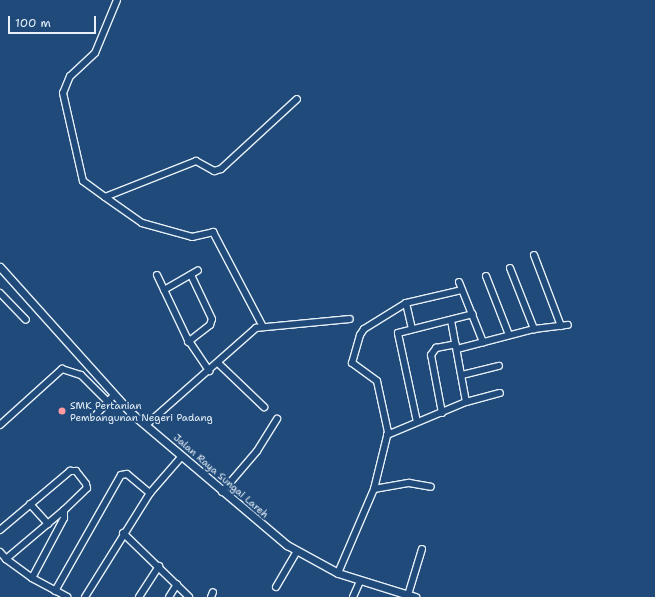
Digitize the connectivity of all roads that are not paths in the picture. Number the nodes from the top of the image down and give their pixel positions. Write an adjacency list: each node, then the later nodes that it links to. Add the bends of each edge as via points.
1 (117, 0): 3 (street, via 95,53 70,76 63,92 83,181)
2 (297, 99): 3 (street, via 221,169 214,171 196,161)
3 (105, 197): 22 (street, via 142,224 192,238 213,232)
4 (534, 256): 21 (street)
5 (0, 267): 34 (street, Jalan Raya Sungai Lareh)
6 (510, 268): 24 (street)
7 (198, 270): 9 (street)
8 (157, 275): 12 (street)
9 (190, 275): 12 (street); 26 (street, via 212,319 210,325)
10 (486, 276): 25 (street)
11 (459, 282): 13 (street)
12 (164, 290): 26 (street)
13 (462, 290): 15 (street); 16 (street)
14 (0, 293): 18 (street)
15 (406, 303): 23 (street); 44 (street, via 364,329 351,360 353,365 377,381)
16 (473, 314): 19 (street); 27 (street)
17 (350, 319): 22 (street)
18 (26, 320)
19 (451, 320): 23 (street); 28 (street)
20 (568, 325): 21 (street)
21 (561, 326): 24 (street)
22 (263, 327): 29 (street, via 249,332)
23 (412, 328): 41 (street, via 400,331 397,336)
24 (534, 329): 25 (street)
25 (509, 335): 27 (street)
26 (188, 342): 31 (street)
27 (482, 342): 28 (street)
28 (457, 347): 32 (street); 38 (street, via 436,348 431,355)
29 (218, 363): 31 (street); 37 (street)
30 (499, 366): 32 (street)
31 (209, 371): 43 (street)
32 (462, 375): 36 (street)
33 (500, 393): 36 (street)
34 (114, 395): 35 (street); 43 (street, Jalan Raya Sungai Lareh)
35 (107, 401): 39 (street); 42 (street, via 81,374 62,369)
36 (466, 402): 38 (street)
37 (264, 407)
38 (442, 413): 41 (street)
39 (95, 416)
40 (277, 419): 48 (street, via 245,466)
41 (417, 422): 44 (street)
42 (0, 425)
43 (146, 425): 45 (street, Jalan Raya Sungai Lareh)
44 (387, 435): 47 (street)
45 (182, 456): 48 (street, Jalan Raya Sungai Lareh); 49 (street)
46 (431, 486): 47 (street, via 409,482)
47 (374, 489): 60 (street)
48 (222, 492): 56 (street, Jalan Raya Sungai Lareh)
49 (150, 493): 54 (street); 65 (street, via 127,474 121,475)
50 (30, 504): 51 (street, via 74,470 87,487); 52 (street); 53 (street)
51 (64, 510): 52 (street); 61 (street, via 64,518)
52 (48, 524): 58 (street)
53 (0, 530)
54 (123, 533): 59 (street); 68 (street)
55 (422, 549): 66 (street)
56 (297, 551): 60 (street, Jalan Raya Sungai Lareh); 64 (street)
57 (0, 552): 58 (street)
58 (6, 559): 61 (street)
59 (159, 566): 63 (street); 69 (street)
60 (338, 573): 62 (street, Jalan Raya Sungai Lareh)
61 (32, 578): 65 (street)
62 (360, 580): 66 (street, Jalan Raya Sungai Lareh); 72 (street)
63 (177, 584): 70 (street); 71 (street)
64 (276, 586)
65 (55, 591): 67 (street)
66 (411, 596)
67 (67, 597)
68 (85, 597)
69 (140, 597)
70 (169, 597)
71 (188, 597)
72 (353, 597)

